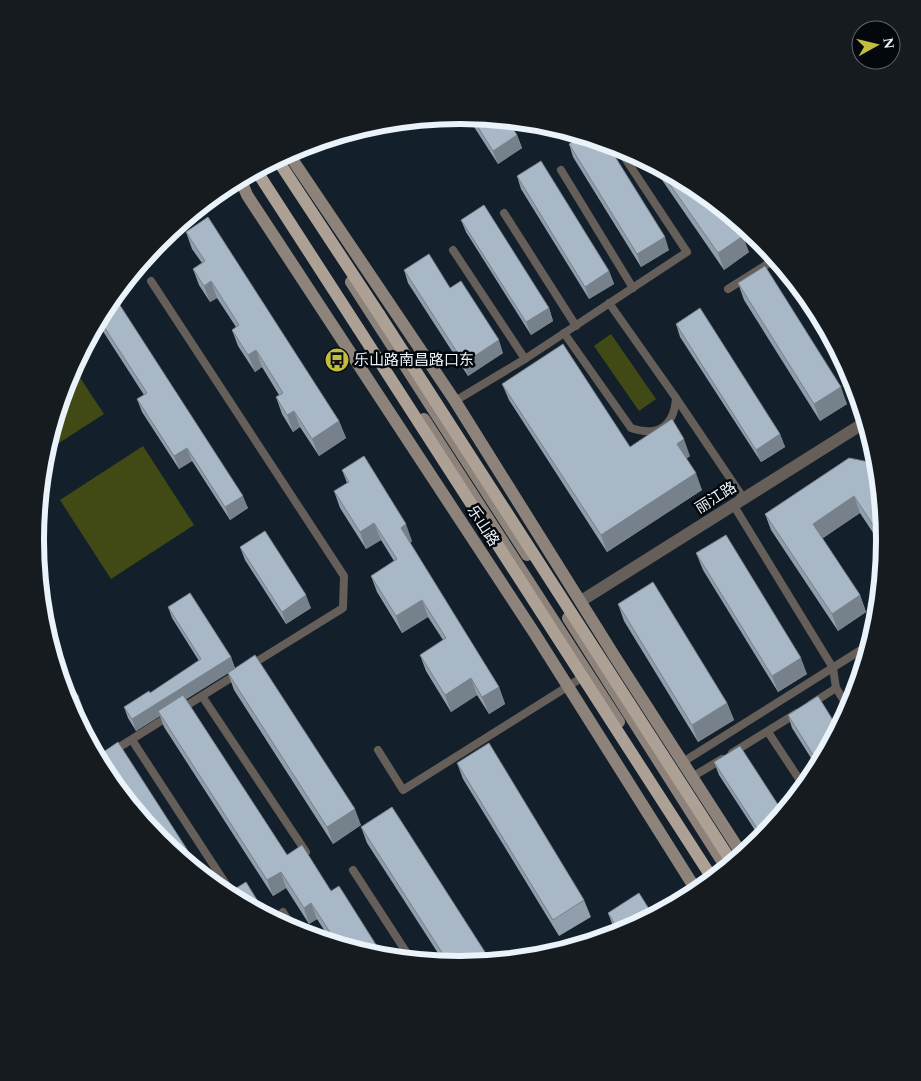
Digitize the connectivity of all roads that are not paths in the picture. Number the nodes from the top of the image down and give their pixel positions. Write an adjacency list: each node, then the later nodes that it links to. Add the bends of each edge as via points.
1 (624, 157): 13 (lane, via 687,252)
2 (292, 159): 20 (main road)
3 (281, 164): 41 (main road, bridge)
4 (277, 166): 27 (main road, 乐山路, via 564,612)
5 (561, 170): 13 (lane)
6 (262, 175): 27 (main road, 乐山路)
7 (262, 175): 45 (main road, bridge)
8 (243, 185): 28 (main road, 乐山路)
9 (504, 213): 16 (lane)
10 (452, 250): 18 (lane)
11 (770, 262): 14 (lane)
12 (152, 281): 30 (lane, via 344,576 343,608)
13 (633, 288): 15 (lane)
14 (728, 289)
15 (610, 303): 16 (lane); 19 (lane)
16 (576, 326): 17 (lane)
17 (564, 333): 18 (lane); 19 (lane, via 631,428 643,432 657,430 669,423 676,410)
18 (525, 359): 20 (lane)
19 (676, 398): 22 (lane)
20 (456, 401): 23 (main road)
21 (861, 425): 22 (street, 丽江路)
22 (739, 502): 23 (street, 丽江路); 26 (lane)
23 (581, 601): 25 (main road)
24 (863, 649): 26 (lane)
25 (615, 657): 27 (lane); 36 (main road)
26 (833, 668): 29 (lane); 36 (lane)
27 (593, 670): 28 (lane); 42 (main road, 乐山路); 44 (main road, 乐山路)
28 (568, 687): 34 (lane, via 403,790); 47 (main road, 乐山路)
29 (836, 688): 31 (lane); 32 (lane)
30 (202, 696): 33 (lane); 40 (lane)
31 (845, 702)
32 (768, 732): 37 (lane); 38 (lane)
33 (132, 740): 35 (lane); 46 (lane)
34 (378, 750)
35 (106, 755)
36 (683, 762): 37 (main road)
37 (692, 777): 39 (main road)
38 (800, 781)
39 (739, 850)
40 (306, 852)
41 (729, 858)
42 (723, 863)
43 (352, 870): 50 (lane)
44 (713, 872)
45 (710, 874)
46 (227, 885)
47 (694, 886)
48 (283, 912): 49 (lane)
49 (288, 920)
50 (407, 954)

